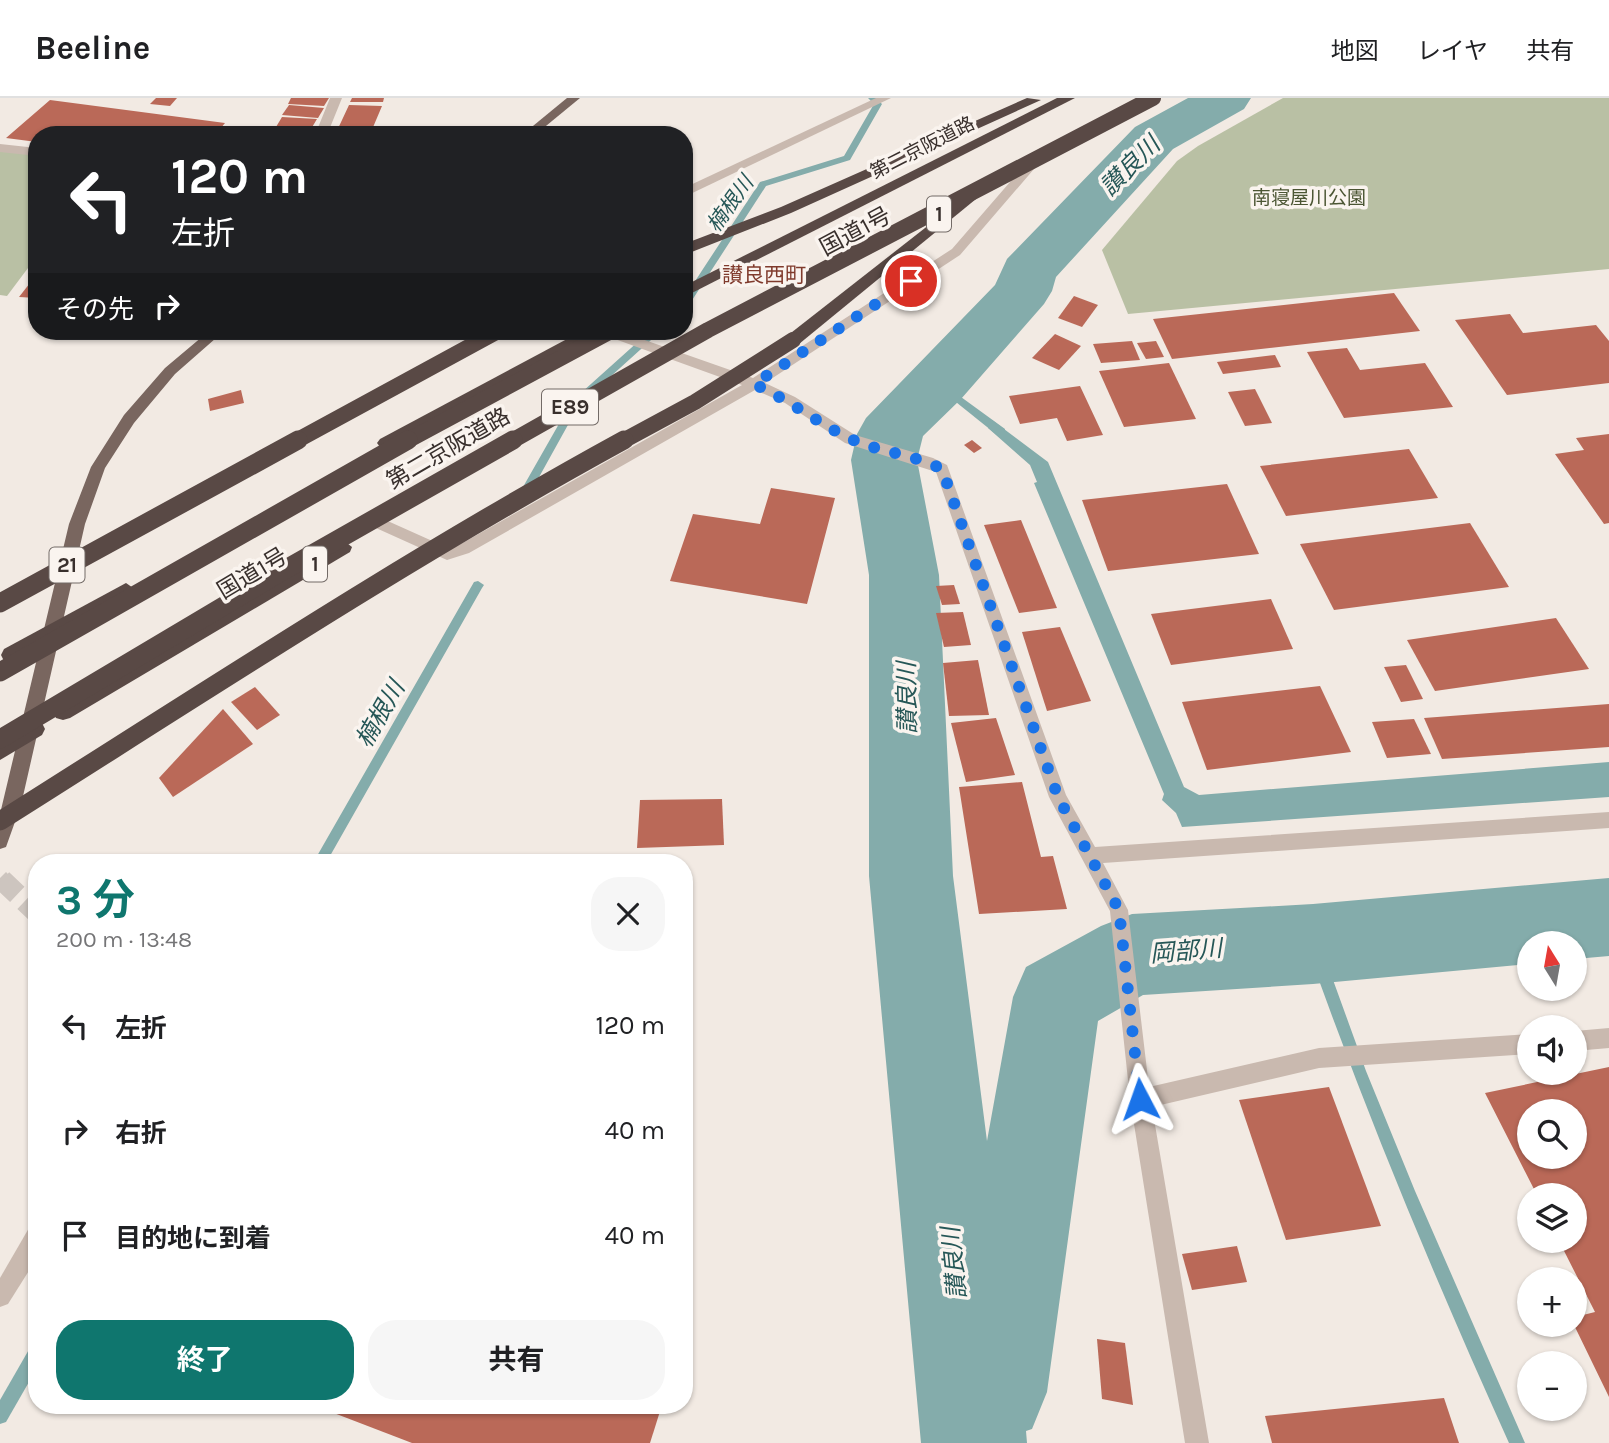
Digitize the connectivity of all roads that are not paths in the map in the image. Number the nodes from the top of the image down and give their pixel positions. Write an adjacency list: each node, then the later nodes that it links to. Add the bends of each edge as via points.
1 (336, 98): 8 (street)
2 (573, 98): 9 (main road)
3 (885, 98): 13 (street)
4 (1039, 98): 15 (highway)
5 (1055, 98): 16 (highway, 国道1号 / 1)
6 (1068, 98): 17 (highway, 第二京阪道路)
7 (1155, 98): 12 (highway, 国道1号 / 1); 18 (highway, 第二京阪道路 / E89, bridge)
8 (324, 126)
9 (539, 126)
10 (0, 148): 11 (street)
11 (28, 151)
12 (1034, 162): 14 (highway, 国道1号 / 1); 25 (street, via 956,251)
13 (693, 189)
14 (971, 196): 26 (highway, 国道1号 / 1, via 632,379); 35 (highway, bridge, via 793,340 695,402 557,477 299,632)
15 (693, 246)
16 (693, 280)
17 (693, 287)
18 (693, 338)
19 (206, 340): 28 (main road, 21, via 170,371 129,419 98,467 77,524)
20 (482, 340): 27 (highway, bridge)
21 (576, 340): 28 (highway, 国道1号)
22 (592, 340): 30 (highway, 第二京阪道路 / E89, bridge)
23 (634, 340): 25 (street)
24 (690, 340): 32 (highway, 第二京阪道路 / E89, bridge, via 326,546)
25 (754, 384): 26 (street, via 464,549 447,554); 37 (street, via 790,400 850,439 942,469 1058,797)
26 (382, 524): 31 (highway, 国道1号 / 1)
27 (0, 603)
28 (51, 631): 29 (highway, 国道1号); 31 (main road, 21)
29 (0, 662)
30 (0, 672)
31 (28, 733): 33 (highway, 国道1号 / 1); 36 (main road, 21)
32 (0, 739)
33 (0, 751)
34 (1609, 820): 37 (street)
35 (0, 821)
36 (0, 841)
37 (1090, 856): 41 (street, via 1119,910)
38 (1609, 1038): 39 (street)
39 (1587, 1040)
40 (1517, 1045): 41 (street, via 1320,1058)
41 (1140, 1099): 44 (street)
42 (28, 1252): 43 (street)
43 (0, 1296)
44 (1197, 1443)

